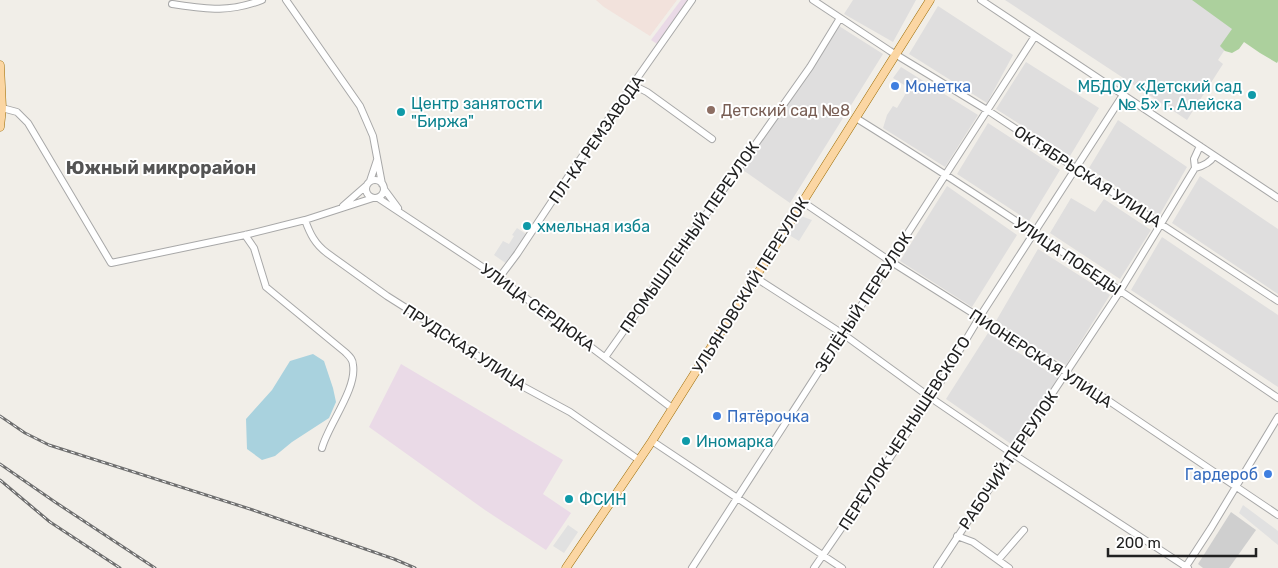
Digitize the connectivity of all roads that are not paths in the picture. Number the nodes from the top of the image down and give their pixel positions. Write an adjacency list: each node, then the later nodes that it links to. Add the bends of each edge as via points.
1 (262, 0): 7 (street, via 213,10)
2 (286, 0): 21 (street, via 360,106 373,136)
3 (692, 0): 12 (street, ПЛ-КА РЕМЗАВОДА)
4 (813, 0): 8 (street, ОКТЯБРЬСКАЯ УЛИЦА)
5 (930, 0): 10 (main road, УЛЬЯНОВСКИЙ ПЕРЕУЛОК)
6 (981, 0): 9 (street)
7 (172, 4)
8 (840, 18): 10 (street, ОКТЯБРЬСКАЯ УЛИЦА); 43 (street, ПРОМЫШЛЕННЫЙ ПЕРЕУЛОК, via 810,67)
9 (1035, 36): 13 (street); 15 (street, ЗЕЛЁНЫЙ ПЕРЕУЛОК)
10 (897, 54): 15 (street, ОКТЯБРЬСКАЯ УЛИЦА); 16 (main road, УЛЬЯНОВСКИЙ ПЕРЕУЛОК)
11 (0, 65): 14 (main road)
12 (634, 85): 18 (street); 37 (street, ПЛ-КА РЕМЗАВОДА)
13 (1123, 95): 19 (street); 22 (street, ПЕРЕУЛОК ЧЕРНЫШЕВСКОГО)
14 (2, 108): 17 (main road); 35 (street, via 17,112 28,123 111,263)
15 (987, 110): 22 (street, ОКТЯБРЬСКАЯ УЛИЦА); 24 (street, ЗЕЛЁНЫЙ ПЕРЕУЛОК)
16 (856, 118): 24 (street, УЛИЦА ПОБЕДЫ); 29 (main road, УЛЬЯНОВСКИЙ ПЕРЕУЛОК)
17 (0, 127)
18 (712, 139)
19 (1200, 146): 20 (street); 23 (street, via 1194,159)
20 (1214, 156): 23 (street, РАБОЧИЙ ПЕРЕУЛОК, via 1203,166); 28 (street)
21 (377, 158): 25 (street); 26 (street)
22 (1076, 168): 33 (street, ОКТЯБРЬСКАЯ УЛИЦА); 34 (street, ПЕРЕУЛОК ЧЕРНЫШЕВСКОГО)
23 (1195, 168): 33 (street, РАБОЧИЙ ПЕРЕУЛОК)
24 (946, 174): 34 (street, УЛИЦА ПОБЕДЫ); 36 (street, ЗЕЛЁНЫЙ ПЕРЕУЛОК)
25 (368, 183): 26 (street, via 375,180); 27 (street, via 367,193); 30 (street)
26 (383, 186): 27 (street, via 383,194); 31 (street)
27 (376, 198): 30 (street); 31 (street, УЛИЦА СЕРДЮКА)
28 (1278, 198)
29 (803, 202): 36 (street, ПИОНЕРСКАЯ УЛИЦА); 38 (main road, УЛЬЯНОВСКИЙ ПЕРЕУЛОК)
30 (340, 209): 32 (street)
31 (400, 212): 37 (street, УЛИЦА СЕРДЮКА)
32 (305, 220): 35 (street); 52 (street, ПРУДСКАЯ УЛИЦА, via 317,246 522,386 574,415)
33 (1160, 223): 39 (street, РАБОЧИЙ ПЕРЕУЛОК); 40 (street, ОКТЯБРЬСКАЯ УЛИЦА)
34 (1034, 232): 39 (street, УЛИЦА ПОБЕДЫ); 41 (street, ПЕРЕУЛОК ЧЕРНЫШЕВСКОГО)
35 (245, 234): 50 (street, via 254,248 266,287 345,352 354,364 351,383)
36 (890, 260): 41 (street, ПИОНЕРСКАЯ УЛИЦА); 42 (street, ЗЕЛЁНЫЙ ПЕРЕУЛОК)
37 (499, 278): 43 (street, УЛИЦА СЕРДЮКА)
38 (756, 278): 42 (street); 47 (main road, УЛЬЯНОВСКИЙ ПЕРЕУЛОК)
39 (1120, 291): 44 (street, РАБОЧИЙ ПЕРЕУЛОК); 46 (street, УЛИЦА ПОБЕДЫ)
40 (1278, 301)
41 (979, 318): 44 (street, ПИОНЕРСКАЯ УЛИЦА); 45 (street, ПЕРЕУЛОК ЧЕРНЫШЕВСКОГО)
42 (843, 334): 45 (street); 54 (street, ЗЕЛЁНЫЙ ПЕРЕУЛОК)
43 (606, 356): 47 (street, УЛИЦА СЕРДЮКА)
44 (1066, 372): 51 (street, РАБОЧИЙ ПЕРЕУЛОК); 53 (street, ПИОНЕРСКАЯ УЛИЦА)
45 (931, 398): 51 (street); 58 (street, ПЕРЕУЛОК ЧЕРНЫШЕВСКОГО)
46 (1278, 398)
47 (672, 408): 49 (main road, УЛЬЯНОВСКИЙ ПЕРЕУЛОК)
48 (1278, 417): 53 (street)
49 (652, 441): 52 (main road, УЛЬЯНОВСКИЙ ПЕРЕУЛОК); 54 (street)
50 (322, 448)
51 (1013, 454): 57 (street, РАБОЧИЙ ПЕРЕУЛОК); 66 (street)
52 (639, 460): 60 (main road, УЛЬЯНОВСКИЙ ПЕРЕУЛОК)
53 (1236, 487): 55 (street, ПИОНЕРСКАЯ УЛИЦА); 66 (street)
54 (737, 497): 58 (street); 61 (street, ЗЕЛЁНЫЙ ПЕРЕУЛОК)
55 (1278, 515)
56 (1024, 530): 59 (street)
57 (958, 536): 59 (street, via 973,542); 64 (street, РАБОЧИЙ ПЕРЕУЛОК)
58 (822, 555): 62 (street, ПЕРЕУЛОК ЧЕРНЫШЕВСКОГО); 63 (street)
59 (998, 560): 65 (street)
60 (566, 568)
61 (692, 568)
62 (814, 568)
63 (842, 568)
64 (937, 568)
65 (1009, 568)
66 (1186, 568)

